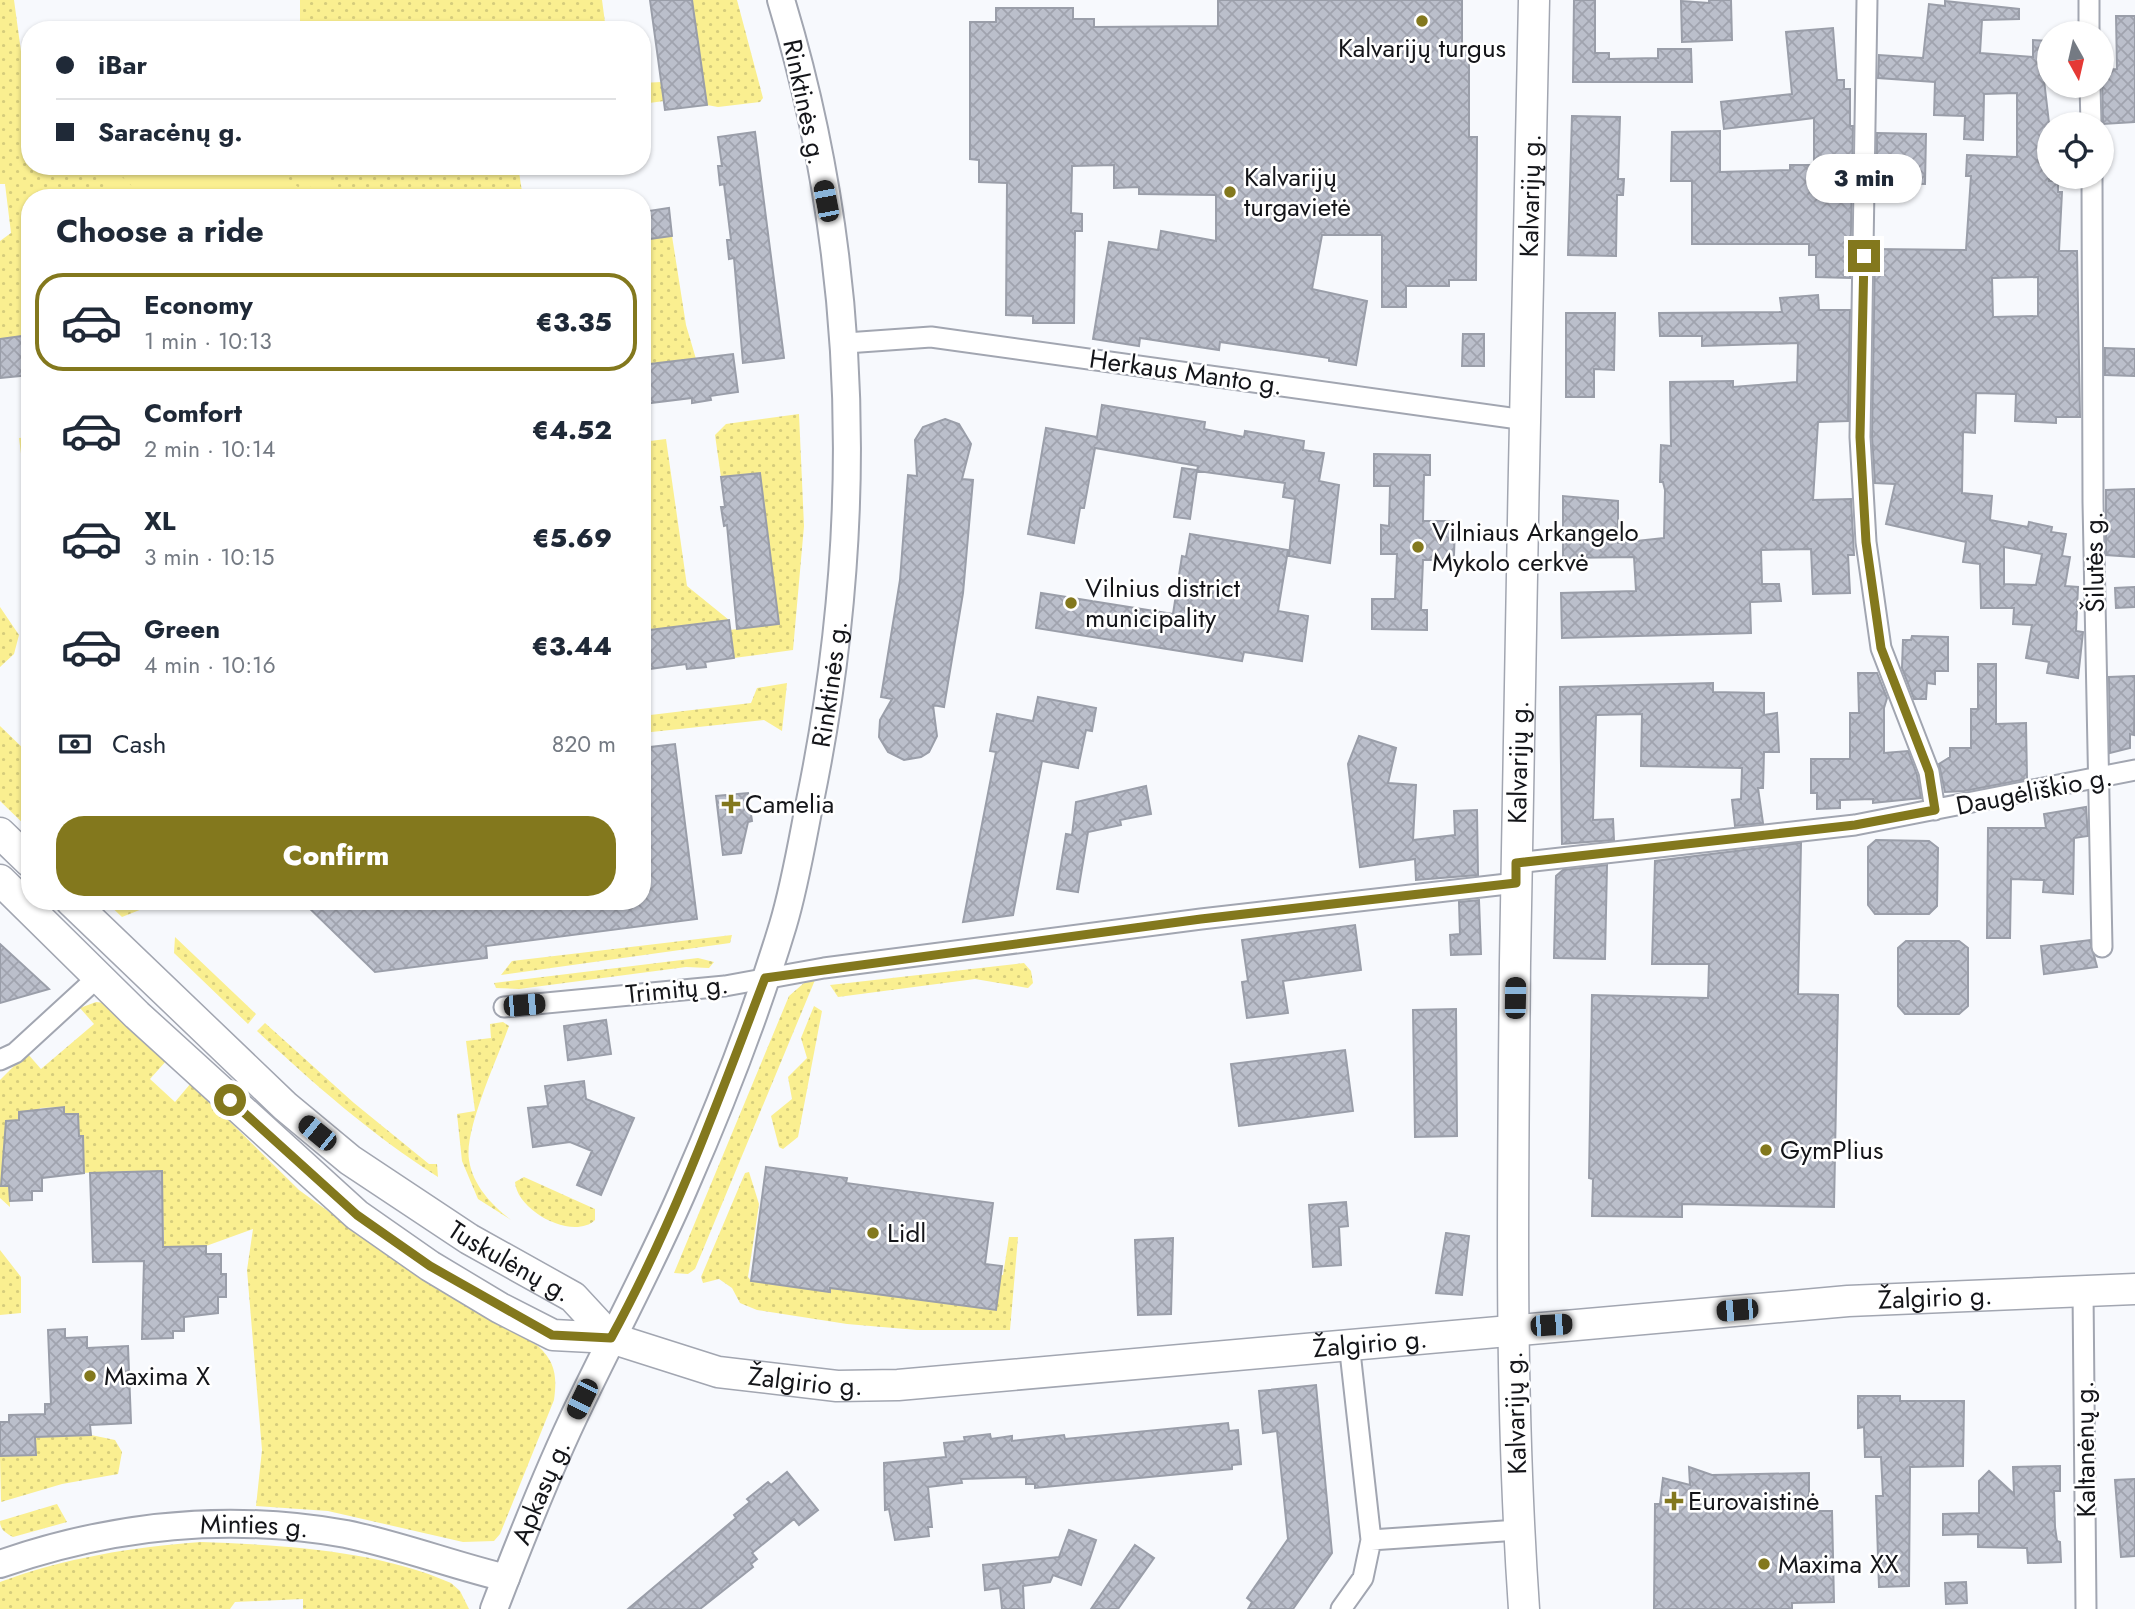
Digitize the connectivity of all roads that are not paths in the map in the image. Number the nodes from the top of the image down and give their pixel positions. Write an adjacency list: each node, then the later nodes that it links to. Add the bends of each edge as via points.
1 (781, 0): 7 (main road, Rinktinės g., via 808,103)
2 (1534, 0): 8 (main road, Kalvarijų g.)
3 (1867, 0): 11 (street, via 1860,437 1866,542 1881,648 1929,772)
4 (2089, 0): 5 (street)
5 (2089, 21)
6 (2092, 189): 10 (street, Šilutės g.)
7 (846, 343): 8 (street, Herkaus Manto g., via 931,337); 21 (main road, Rinktinės g., via 849,486 832,678 784,921)
8 (1526, 420): 14 (main road, Kalvarijų g.)
9 (2135, 770): 10 (street, Daugėliškio g.)
10 (2097, 778): 11 (street, Daugėliškio g.); 19 (street, Šilutės g.)
11 (1935, 810): 14 (street, Daugėliškio g.)
12 (0, 833): 13 (main road)
13 (21, 853)
14 (1516, 873): 21 (street, Trimitų g.); 26 (main road, Kalvarijų g.)
15 (0, 880): 16 (main road, Tuskulėnų g.)
16 (21, 900)
17 (31, 910): 20 (main road, Tuskulėnų g.)
18 (80, 910): 27 (main road, Tuskulėnų g., via 285,1106 350,1160 469,1239 573,1297)
19 (2102, 947)
20 (99, 976): 23 (street, via 15,1053); 27 (main road, Tuskulėnų g., via 300,1167 357,1215 430,1266 552,1335)
21 (765, 978): 22 (street, Trimitų g., via 725,986); 27 (main road, Rinktinės g., via 687,1182)
22 (504, 1007)
23 (0, 1060)
24 (2135, 1289): 25 (main road, Žalgirio g.)
25 (2083, 1290): 26 (main road, Žalgirio g., via 1848,1301); 36 (street, Kaltanėnų g.)
26 (1512, 1329): 28 (main road, Žalgirio g.); 29 (main road, Kalvarijų g.)
27 (611, 1338): 28 (main road, Žalgirio g., via 718,1372 837,1386 959,1380); 32 (main road, Apkasų g.)
28 (1349, 1343): 30 (street)
29 (1518, 1530): 30 (street); 35 (main road, Kalvarijų g.)
30 (1371, 1541): 34 (street, via 1363,1578)
31 (0, 1564): 32 (main road, Minties g., via 112,1533 244,1522 348,1535)
32 (506, 1578): 33 (main road, Apkasų g.)
33 (494, 1609)
34 (1341, 1609)
35 (1524, 1609)
36 (2086, 1609)

